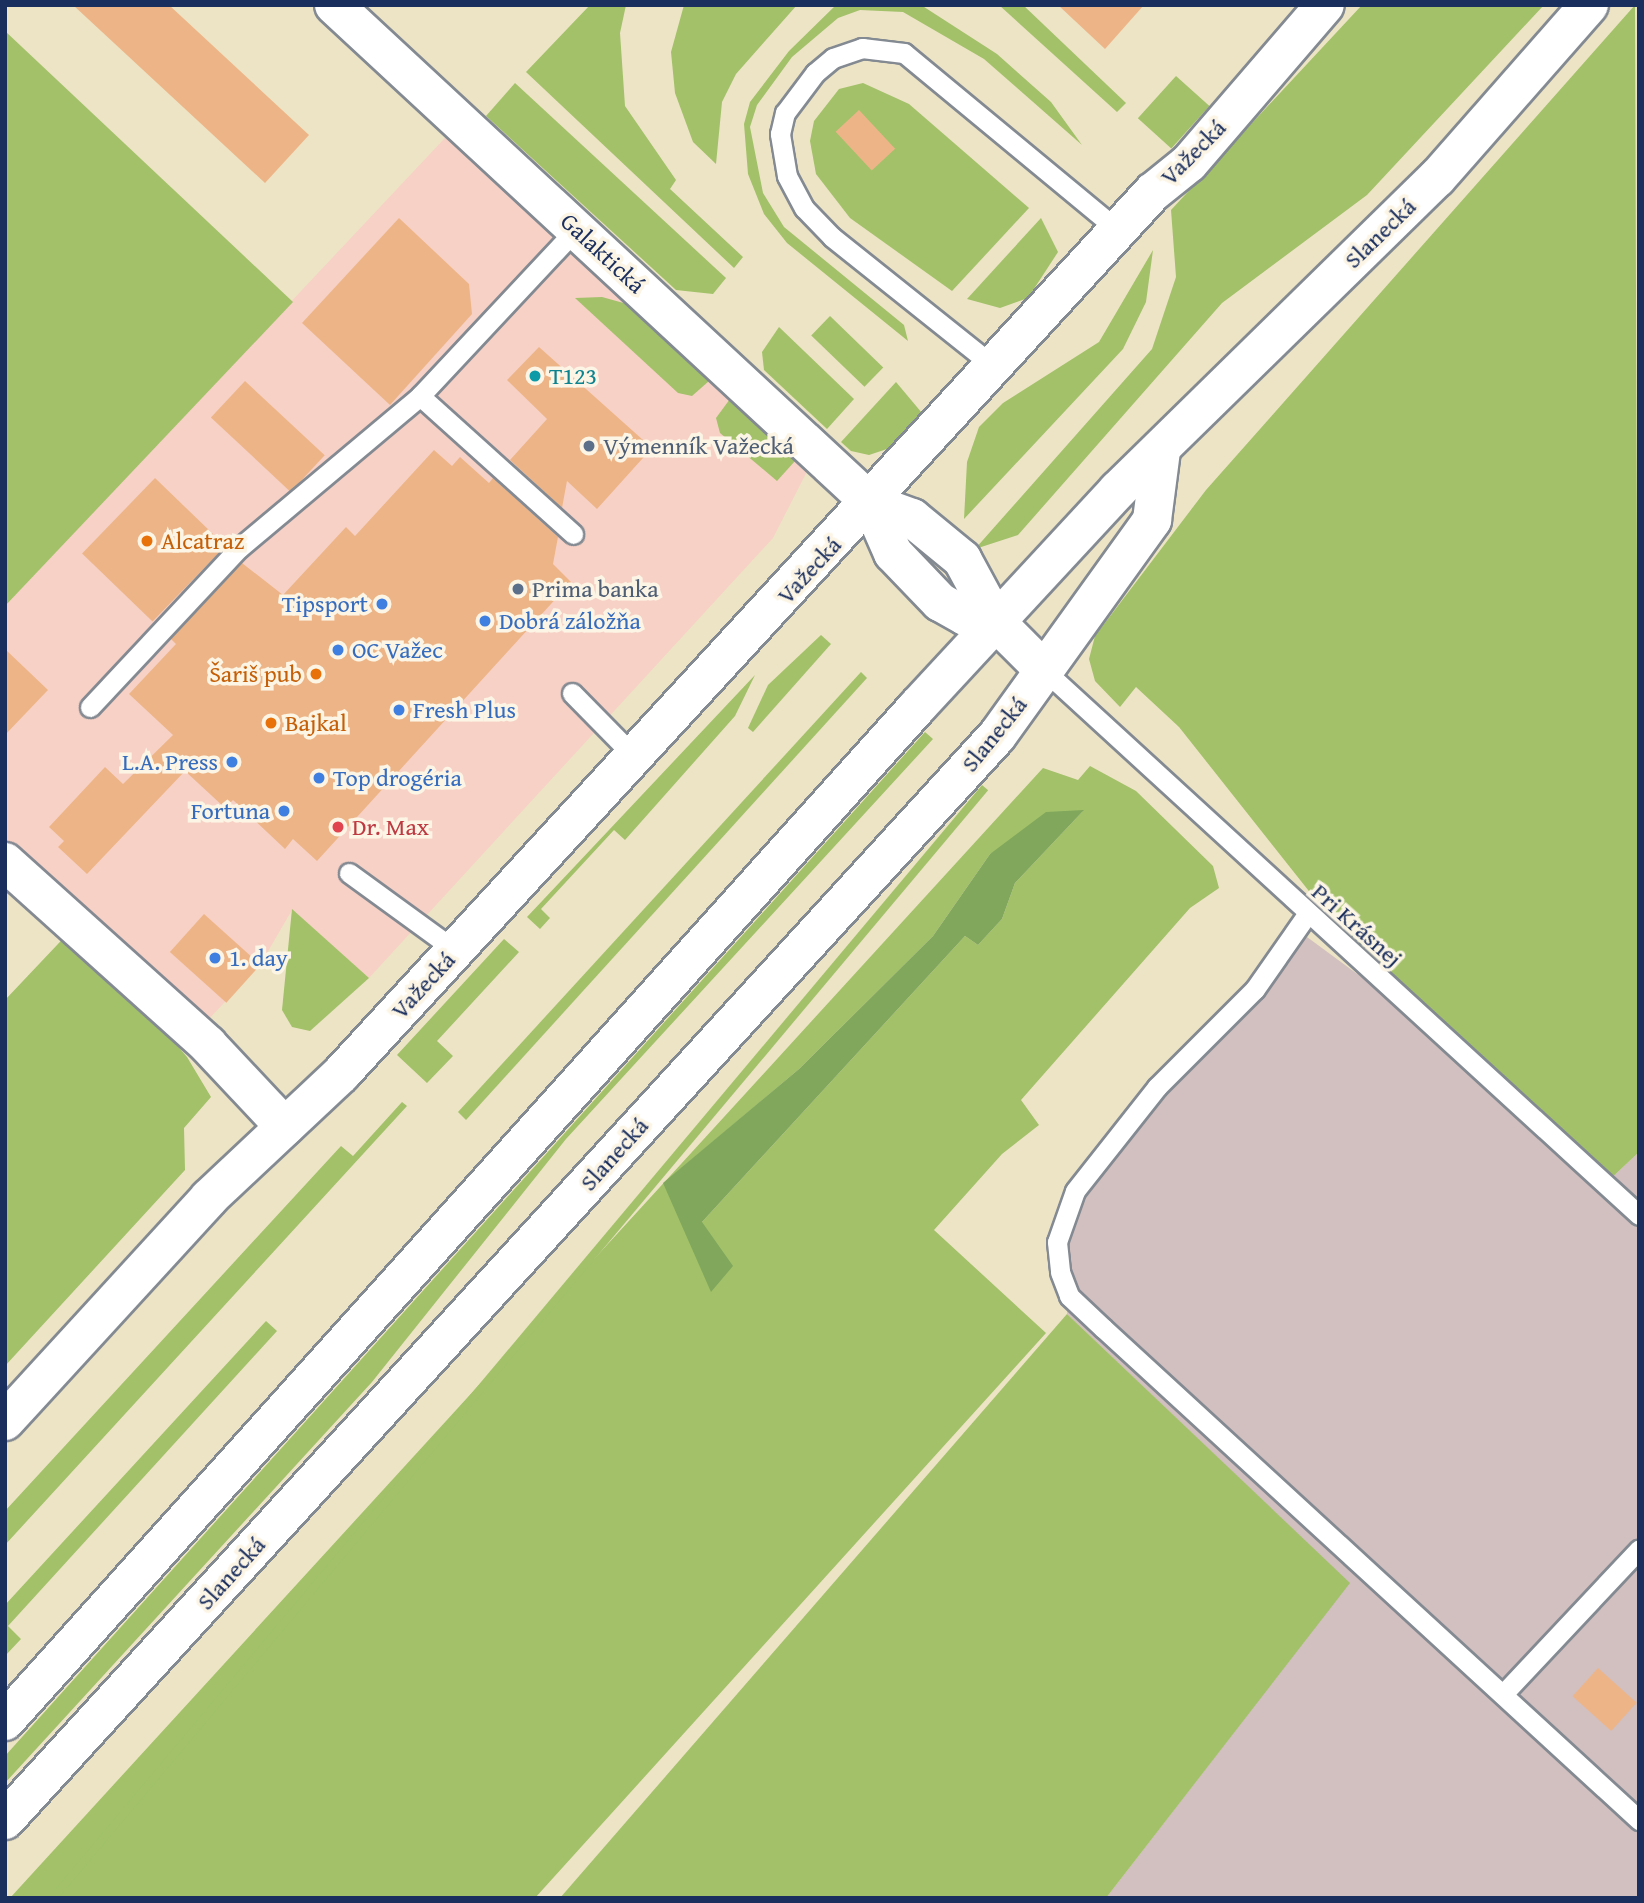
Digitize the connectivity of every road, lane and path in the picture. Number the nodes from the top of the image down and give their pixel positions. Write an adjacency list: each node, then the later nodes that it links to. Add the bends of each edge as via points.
1 (334, 5): 4 (main road, Galaktická)
2 (1325, 5): 5 (main road, Važecká, via 1189,163)
3 (1589, 5): 8 (main road, Slanecká, via 1437,178)
4 (577, 228): 7 (lane); 9 (main road, Galaktická)
5 (1118, 230): 6 (main road, Važecká); 6 (lane, via 904,53 862,48 834,58 809,80 785,113 780,134 787,176 804,208)
6 (996, 368): 9 (main road, Važecká)
7 (420, 396): 10 (lane); 14 (lane, via 239,548)
8 (1161, 451): 11 (main road, Slanecká); 12 (main road, Slanecká, via 1152,520)
9 (871, 503): 11 (main road, Galaktická, via 910,573 950,609); 15 (main road, Važecká)
10 (573, 534)
11 (996, 622): 12 (main road, Galaktická); 25 (main road, Slanecká, via 557,1100 362,1328)
12 (1044, 670): 18 (lane, Pri Krásnej); 26 (main road, Slanecká, via 997,736)
13 (572, 694): 15 (lane)
14 (90, 707)
15 (635, 757): 19 (main road, Važecká)
16 (5, 862): 20 (main road, via 208,1045)
17 (349, 873): 19 (lane)
18 (1308, 913): 21 (lane, Pri Krásnej); 24 (lane, via 1255,989 1157,1087 1075,1191 1057,1242 1060,1272 1069,1296 1358,1567)
19 (455, 950): 20 (main road, Važecká)
20 (285, 1127): 22 (main road, Važecká, via 209,1198)
21 (1639, 1215)
22 (5, 1421)
23 (1639, 1549): 24 (lane)
24 (1504, 1693): 27 (lane)
25 (5, 1720)
26 (5, 1820)
27 (1639, 1820)

